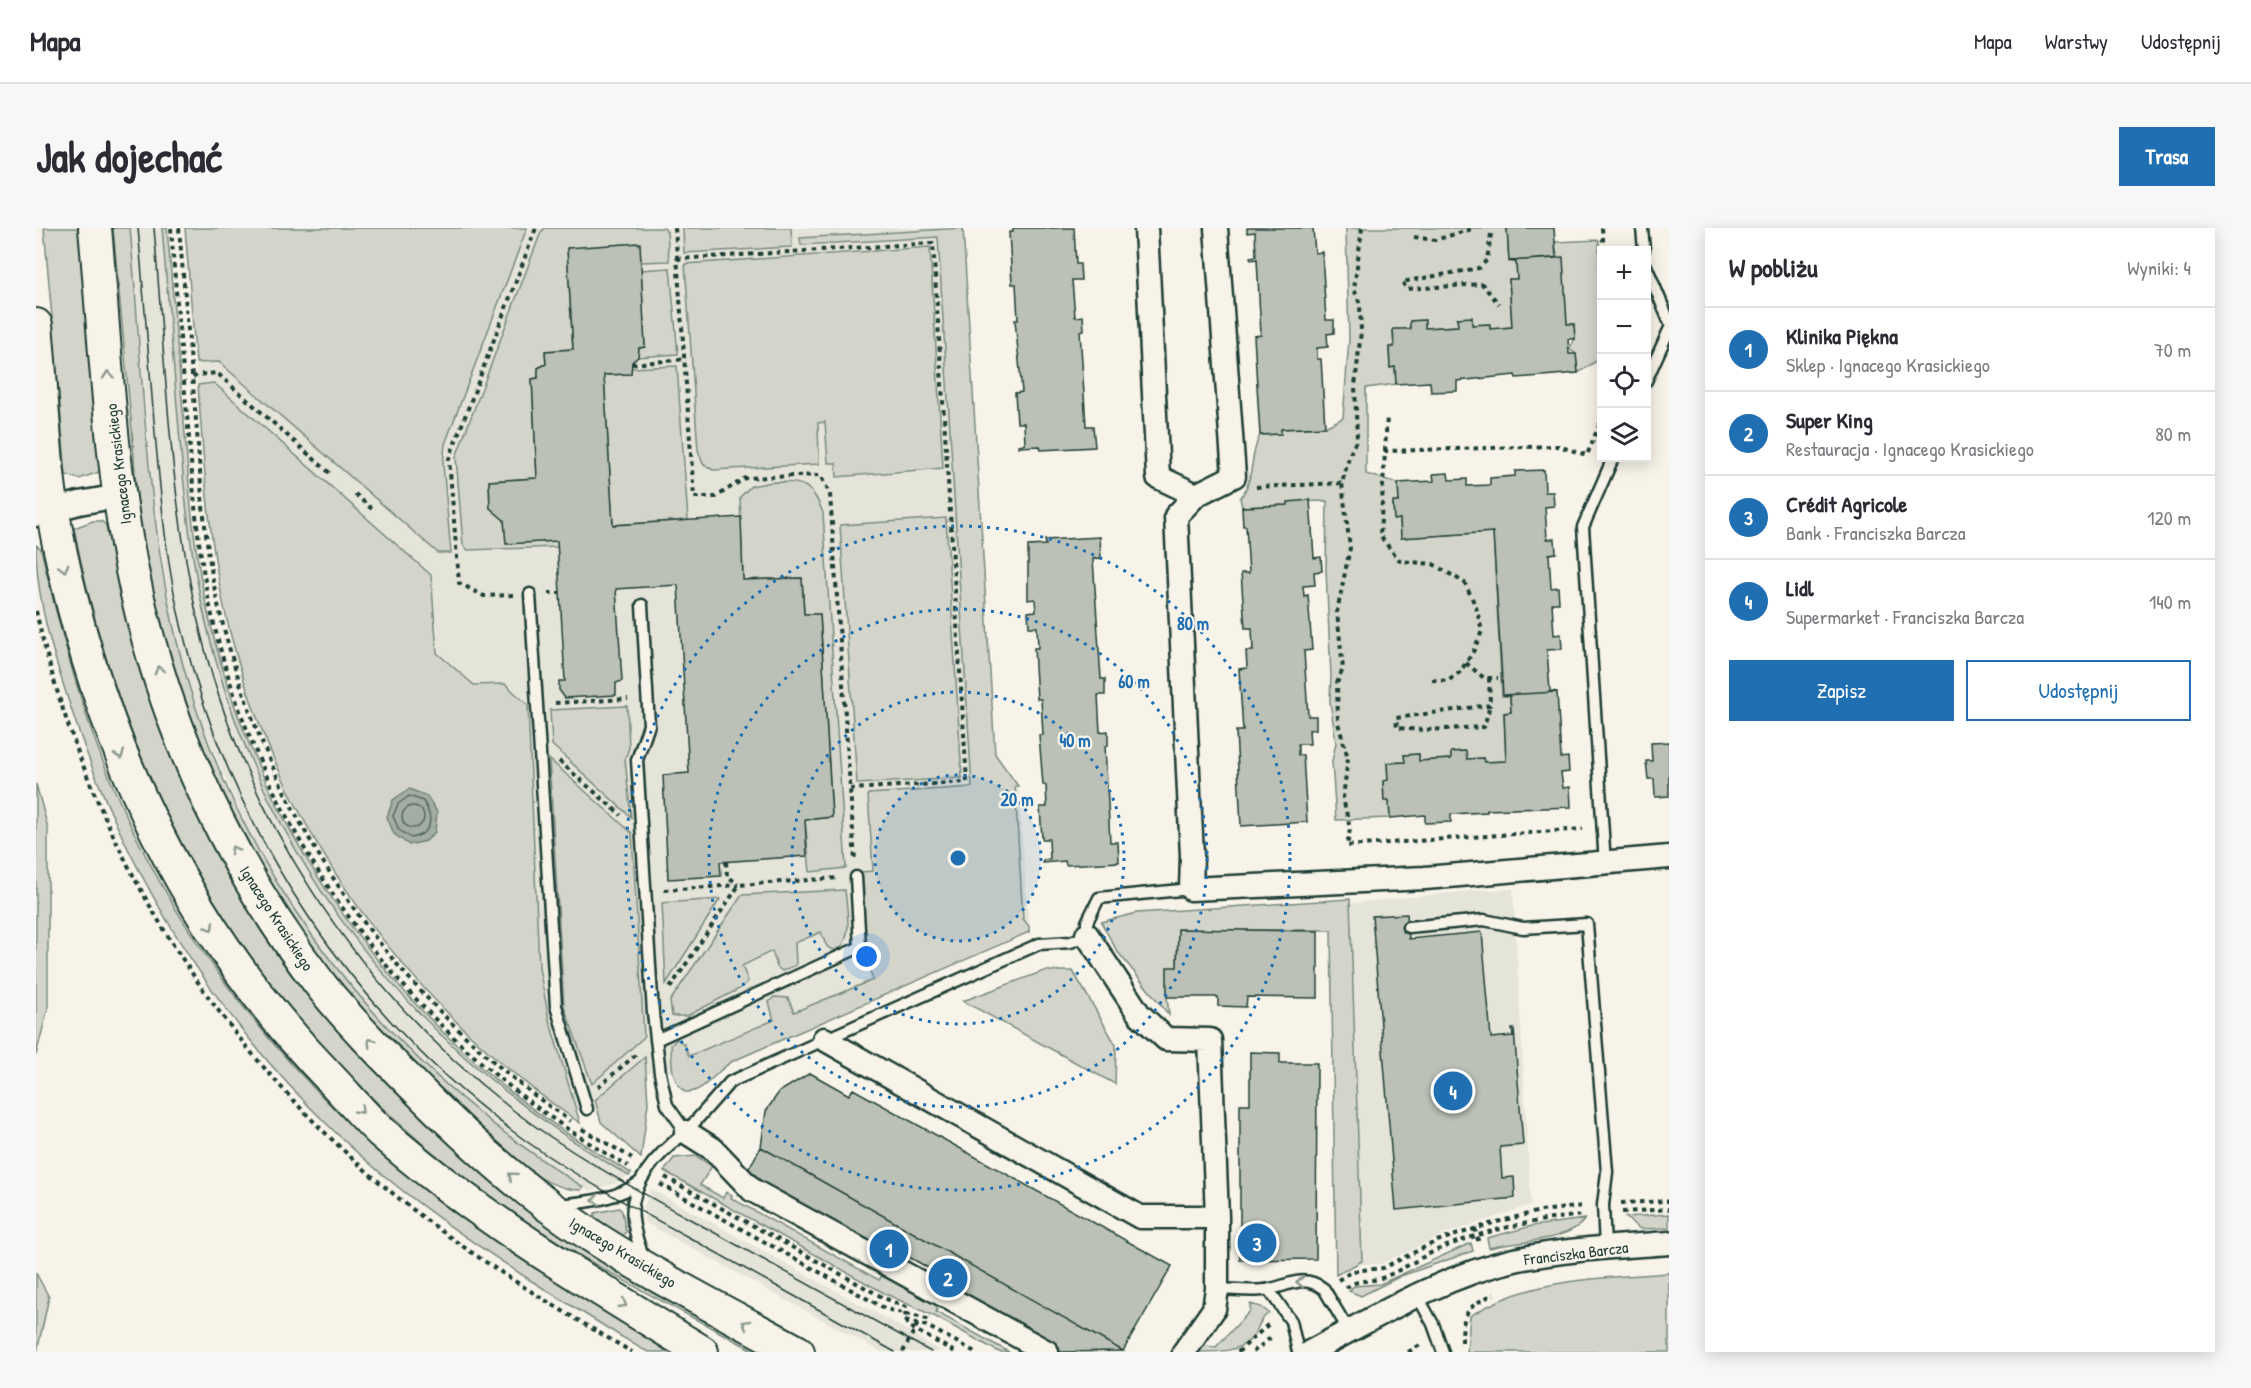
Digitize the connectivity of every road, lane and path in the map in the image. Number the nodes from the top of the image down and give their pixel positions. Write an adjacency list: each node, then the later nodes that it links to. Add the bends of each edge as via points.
1 (95, 228): 35 (main road, Ignacego Krasickiego, one-way to 1)
2 (171, 228): 70 (path, via 193,493 209,602 237,700 288,820 354,925 429,1014 513,1090 560,1125)
3 (180, 228): 25 (path)
4 (536, 228): 38 (path, via 449,459)
5 (675, 228): 16 (path)
6 (1146, 228): 34 (street, via 1158,477)
7 (1216, 228): 34 (street, via 1234,476)
8 (1362, 228): 31 (path, via 1354,289 1360,304 1361,331 1355,386 1357,439)
9 (1475, 228): 13 (path, via 1435,240)
10 (1602, 228): 14 (path)
11 (1642, 228): 15 (lane)
12 (1491, 234): 18 (path, via 1487,260 1479,268 1402,282 1407,289 1482,284)
13 (1414, 237)
14 (1604, 246)
15 (1644, 246)
16 (677, 259): 22 (path); 49 (path, via 933,243 967,782)
17 (1651, 276): 19 (lane)
18 (1499, 304)
19 (1669, 321)
20 (36, 325): 37 (main road)
21 (1669, 330): 24 (lane)
22 (686, 359): 23 (path); 49 (path, via 694,497 716,497 745,478 820,476 830,494)
23 (632, 364)
24 (1651, 372)
25 (192, 378): 30 (path, via 217,373); 66 (path, via 217,600 256,730 296,816 342,893 415,987 491,1061)
26 (1387, 416): 28 (path)
27 (1597, 430): 28 (path, via 1587,455 1558,446)
28 (1385, 450): 41 (path, via 1380,536 1400,561 1433,564 1465,583 1482,631)
29 (1611, 462): 50 (lane, via 1583,527)
30 (332, 475)
31 (1342, 483): 32 (path); 50 (path, via 1350,548 1337,612 1343,669 1336,683 1338,723 1348,758 1343,798 1350,829 1347,846)
32 (1246, 487)
33 (355, 494): 36 (path)
34 (1196, 495): 57 (street, via 1176,516)
35 (119, 496): 37 (street); 76 (main road, Ignacego Krasickiego, one-way to 35, via 463,1135 370,1042 323,988 261,899 211,809 174,720 137,596)
36 (372, 509)
37 (44, 513): 93 (main road, one-way to 93, via 121,759 167,856 233,964 296,1044 380,1131 478,1209)
38 (459, 583)
39 (530, 594): 46 (lane)
40 (642, 605): 45 (lane)
41 (1466, 663): 42 (path); 44 (path, via 1448,681)
42 (1489, 678): 43 (path); 47 (path)
43 (1498, 678)
44 (1432, 680)
45 (647, 698): 46 (path); 51 (lane, via 648,725 638,760)
46 (536, 704): 48 (lane)
47 (1490, 705): 47 (path, via 1396,718 1397,728 1484,727)
48 (539, 743): 51 (path); 65 (lane, via 556,1006)
49 (850, 789): 55 (path)
50 (1602, 827): 54 (lane)
51 (642, 833): 58 (lane)
52 (1669, 856): 54 (street)
53 (726, 862): 56 (path, via 727,876)
54 (1605, 864): 57 (street, via 1425,878)
55 (856, 877): 56 (path); 63 (lane, via 860,946)
56 (738, 885): 58 (path); 61 (path)
57 (1191, 889): 60 (lane, via 1099,898 1087,922)
58 (646, 891): 61 (lane)
59 (1408, 927): 75 (lane, via 1484,920 1522,928 1587,924 1607,1172)
60 (1087, 935): 62 (lane, via 1071,942 1039,944); 77 (street, via 1139,1014 1167,1039 1210,1041)
61 (653, 1013): 63 (lane)
62 (824, 1039): 68 (lane, via 730,1082); 77 (street, via 1140,1217)
63 (656, 1040): 68 (lane, via 667,1105)
64 (644, 1048): 65 (path)
65 (585, 1104)
66 (572, 1122)
67 (579, 1127): 69 (path)
68 (686, 1132): 72 (lane, via 660,1155); 98 (street, via 713,1149 752,1190)
69 (639, 1162)
70 (634, 1170)
71 (662, 1175): 86 (path, via 906,1307)
72 (640, 1182): 76 (lane, one-way to 76, via 600,1200); 80 (lane, via 633,1219)
73 (657, 1182): 86 (path, via 886,1309)
74 (1669, 1201): 75 (path)
75 (1603, 1205): 79 (lane); 81 (path, via 1540,1211 1493,1222 1437,1241 1383,1268 1353,1270)
76 (548, 1206): 80 (main road, Ignacego Krasickiego)
77 (1217, 1217): 82 (street)
78 (1669, 1243): 79 (street, Franciszka Barcza)
79 (1605, 1247): 85 (street, Franciszka Barcza, via 1512,1260)
80 (647, 1269): 94 (main road, Ignacego Krasickiego, one-way to 80)
81 (1337, 1281)
82 (1217, 1289): 83 (lane); 99 (street, via 1209,1319)
83 (1269, 1290): 92 (lane, one-way to 83, via 1318,1284 1297,1280); 101 (lane, via 1291,1321)
84 (1501, 1291): 105 (path, via 1480,1300 1466,1312)
85 (1417, 1294): 92 (street, Franciszka Barcza); 104 (lane)
86 (905, 1313): 87 (path); 90 (path)
87 (905, 1319): 89 (path); 91 (path)
88 (1273, 1320): 100 (path)
89 (918, 1323): 91 (path); 97 (path)
90 (941, 1325)
91 (915, 1330): 95 (path); 96 (path)
92 (1349, 1331): 102 (street, Franciszka Barcza); 103 (street, Franciszka Barcza)
93 (702, 1352)
94 (798, 1352)
95 (903, 1352)
96 (955, 1352)
97 (975, 1352)
98 (1047, 1352)
99 (1184, 1352)
100 (1238, 1352)
101 (1298, 1352)
102 (1310, 1352)
103 (1328, 1352)
104 (1443, 1352)
105 (1462, 1352)

